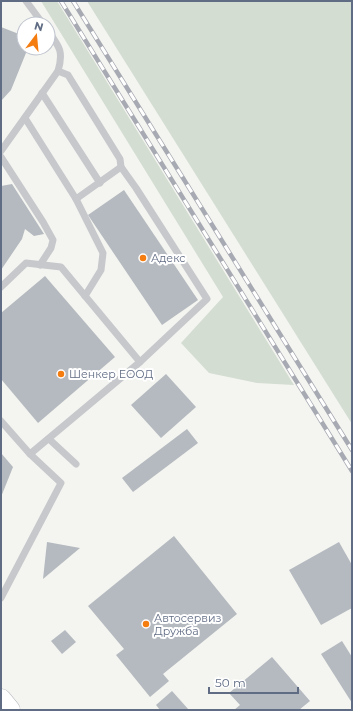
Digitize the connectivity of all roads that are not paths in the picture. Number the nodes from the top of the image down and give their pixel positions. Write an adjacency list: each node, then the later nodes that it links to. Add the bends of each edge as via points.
1 (26, 1): 2 (lane)
2 (37, 16)
3 (56, 42): 4 (lane, via 62,57)
4 (58, 70): 5 (lane); 9 (lane, via 68,75 120,159)
5 (42, 93): 6 (lane); 10 (lane)
6 (25, 118): 7 (lane); 11 (lane)
7 (1, 151)
8 (1, 157): 12 (lane, via 53,240)
9 (121, 167): 10 (lane); 15 (lane, via 207,299)
10 (100, 182): 11 (lane)
11 (76, 199): 14 (lane, via 103,253 101,270)
12 (40, 265): 13 (lane, via 26,263); 14 (lane, via 61,267)
13 (1, 287)
14 (85, 296): 15 (lane)
15 (140, 362): 17 (lane)
16 (1, 421): 18 (lane)
17 (49, 439): 18 (lane); 19 (lane)
18 (30, 454): 20 (lane, via 61,483)
19 (76, 464)
20 (1, 598)
21 (1, 699): 22 (main road)
22 (10, 710)

